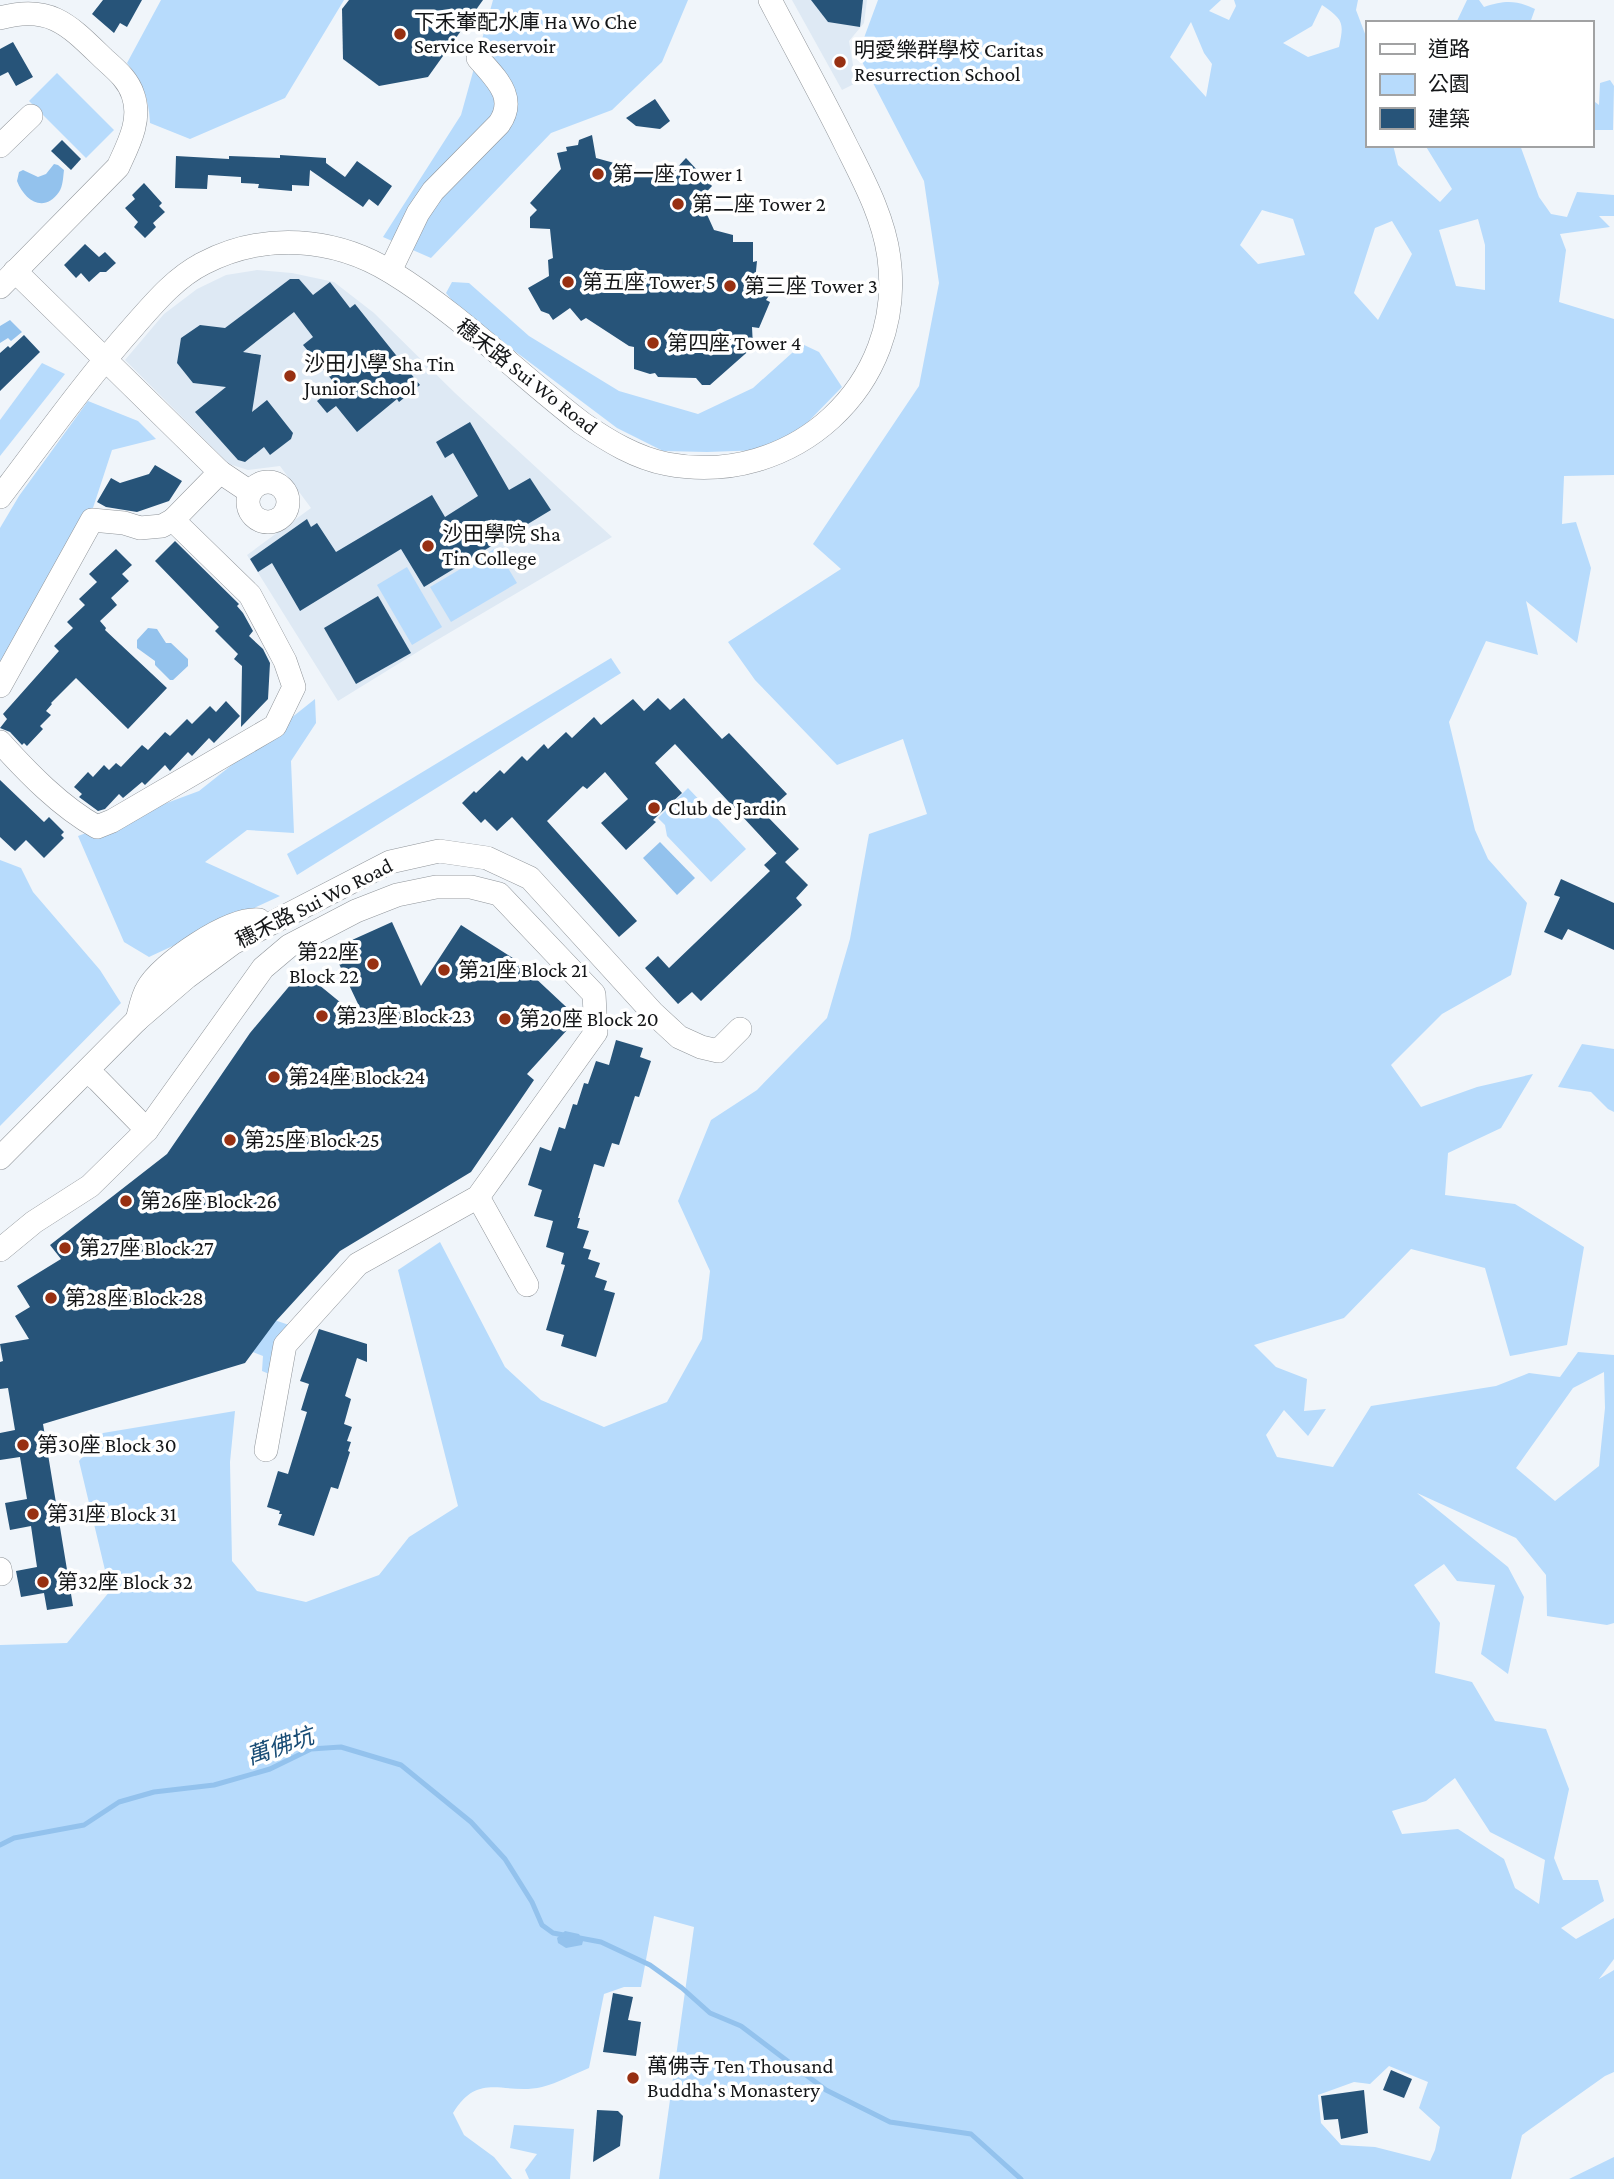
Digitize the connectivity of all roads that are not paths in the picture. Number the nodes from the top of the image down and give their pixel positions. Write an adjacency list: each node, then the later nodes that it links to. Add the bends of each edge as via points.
1 (770, 0): 6 (street, 穗禾路 Sui Wo Road, via 867,186 889,257 890,308 874,359 854,392 816,432 769,457 738,466 693,467 644,458 582,423)
2 (0, 18): 7 (street, via 36,13 71,26 125,79 134,96 136,118 118,167)
3 (478, 58): 6 (street, via 505,92 507,110 428,197)
4 (31, 116): 5 (street)
5 (0, 146)
6 (390, 271): 8 (street, 穗禾路 Sui Wo Road, via 362,257 313,244 270,242 238,248 202,263 164,291)
7 (8, 279): 8 (street)
8 (104, 360): 9 (street); 11 (street, 穗禾路 Sui Wo Road)
9 (220, 471): 10 (street); 12 (street)
10 (250, 492)
11 (0, 497)
12 (173, 520): 13 (street, via 140,528 92,520); 14 (street, via 250,595 285,661 294,687 275,726 97,827 83,820)
13 (0, 685)
14 (0, 742)
15 (740, 1029): 16 (street, 穗禾路 Sui Wo Road, via 718,1051 679,1037 530,878 487,858 439,851 390,862 233,943 187,976)
16 (87, 1071): 17 (street); 18 (street, 穗禾路 Sui Wo Road)
17 (147, 1130): 19 (street, via 263,968 289,946 397,895 436,887 471,887 499,894 594,994 596,1032); 20 (street, via 90,1186)
18 (0, 1158)
19 (478, 1197): 21 (street); 22 (street, via 358,1264 285,1345)
20 (0, 1250)
21 (527, 1285)
22 (266, 1450)

